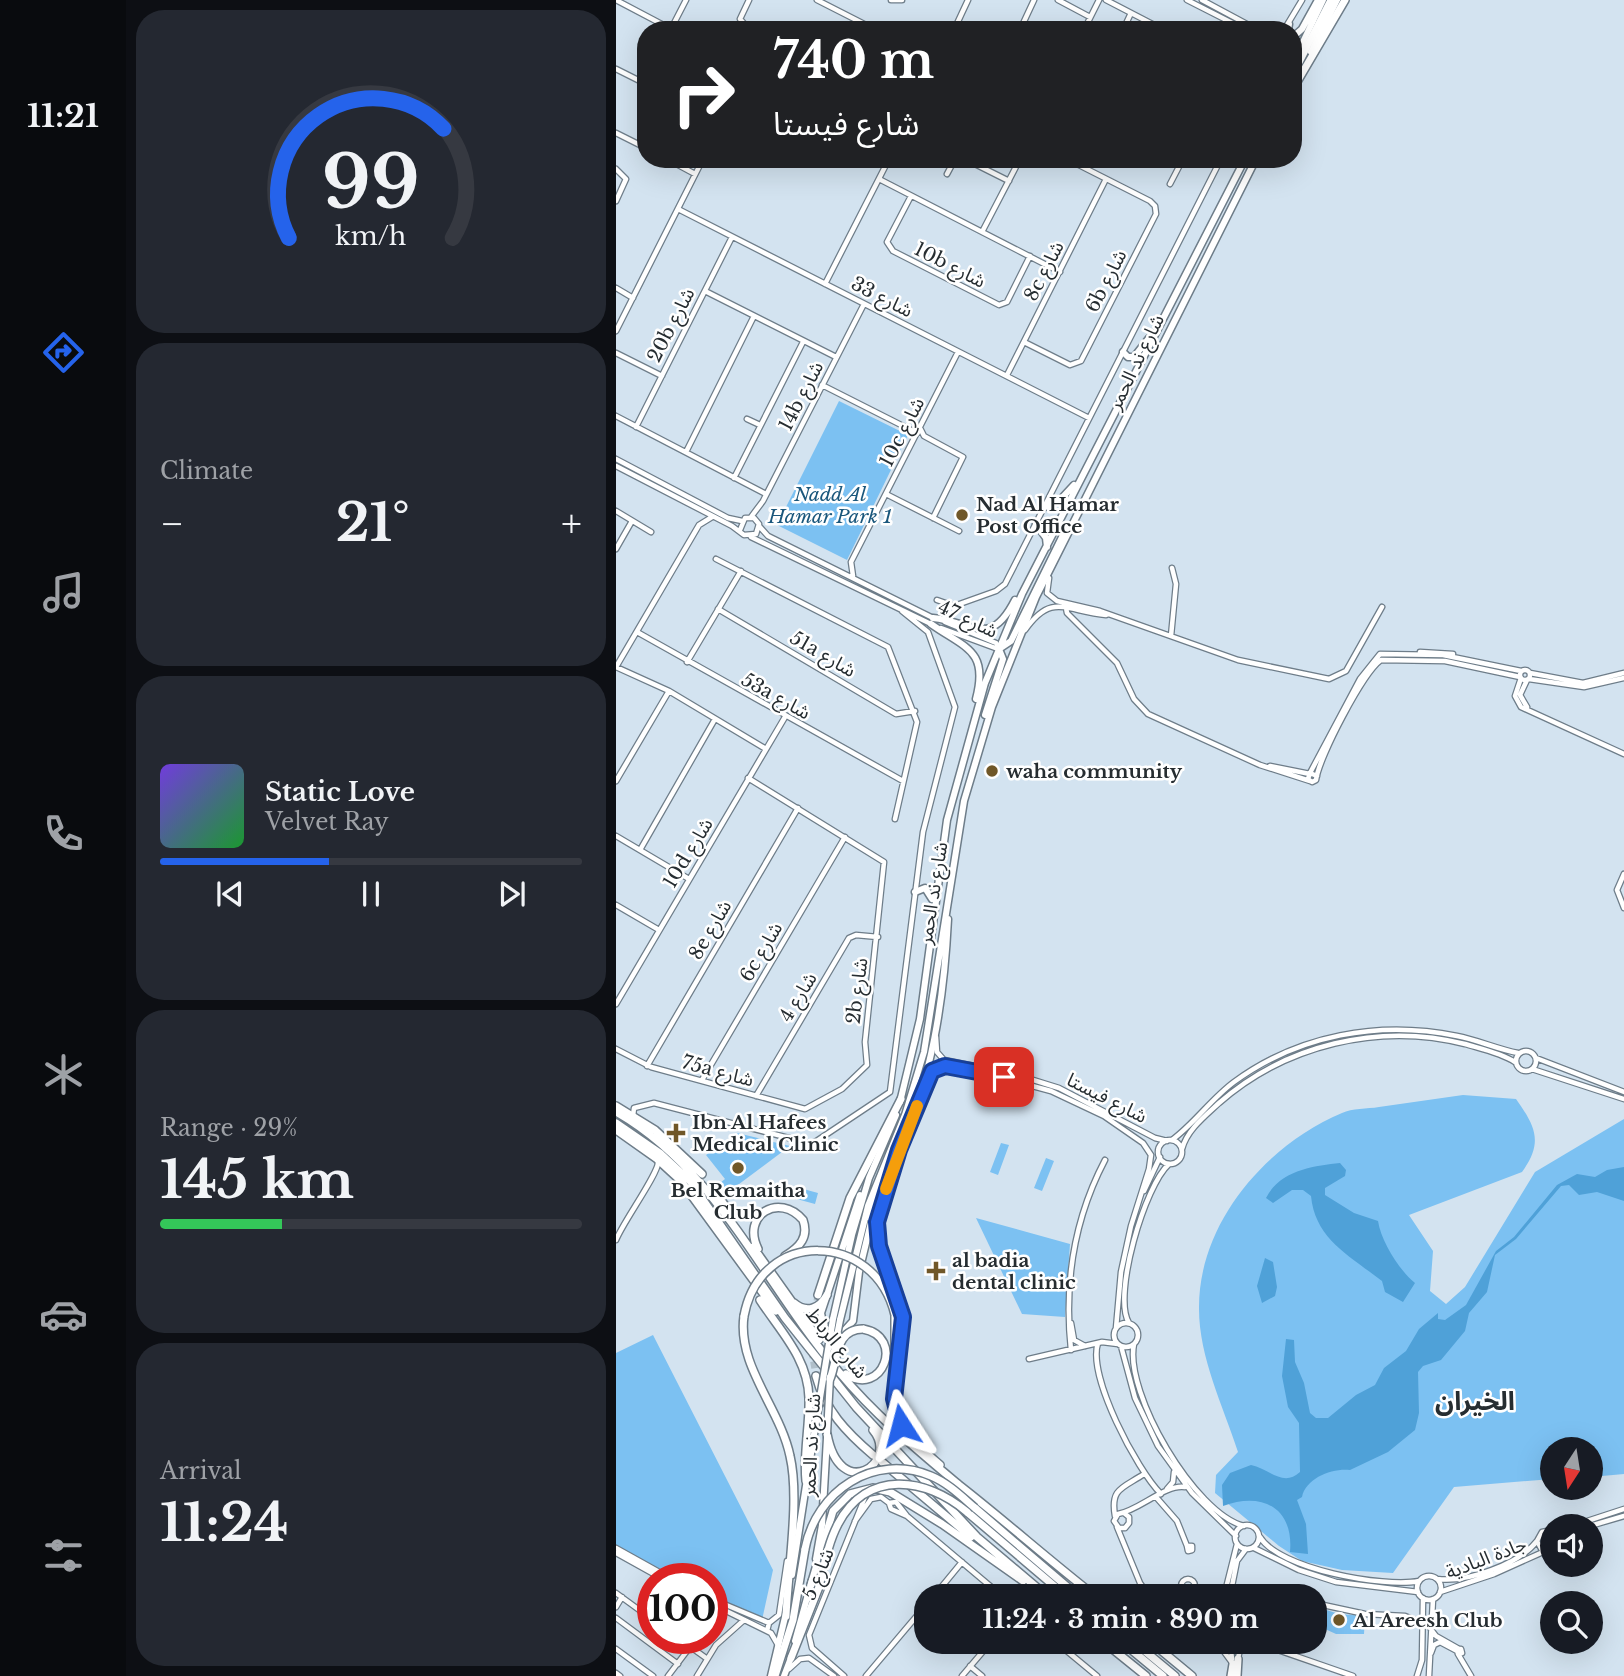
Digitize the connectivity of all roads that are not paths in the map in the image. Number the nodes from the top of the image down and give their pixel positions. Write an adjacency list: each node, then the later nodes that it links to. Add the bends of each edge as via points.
1 (616, 0): 23 (street)
2 (686, 0): 24 (street)
3 (749, 0): 25 (street)
4 (817, 0): 20 (street)
5 (839, 0): 20 (street)
6 (891, 0): 7 (street)
7 (902, 0)
8 (968, 0): 27 (street)
9 (1034, 0): 28 (street)
10 (1058, 0): 22 (street)
11 (1099, 0): 22 (street)
12 (1106, 0): 21 (street)
13 (1187, 0): 32 (street)
14 (1202, 0): 33 (street)
15 (1303, 0): 34 (street)
16 (1321, 0): 35 (main road); 36 (main road)
17 (1331, 0): 37 (highway)
18 (1337, 0): 39 (main road)
19 (1345, 0): 40 (highway)
20 (835, 9): 26 (street)
21 (1131, 13): 30 (street); 31 (street)
22 (1090, 16): 29 (street)
23 (657, 21)
24 (676, 21)
25 (742, 21)
26 (858, 21)
27 (958, 21)
28 (1024, 21)
29 (1088, 21)
30 (1127, 21)
31 (1147, 21)
32 (1228, 21)
33 (1241, 21)
34 (1291, 21)
35 (1302, 30)
36 (1302, 43)
37 (1302, 56)
38 (616, 69): 41 (street)
39 (1302, 72)
40 (1302, 74)
41 (637, 80)
42 (616, 133): 43 (street)
43 (637, 144)
44 (684, 168): 56 (street)
45 (698, 168): 56 (street)
46 (884, 168): 58 (street)
47 (950, 168): 57 (street)
48 (983, 168): 60 (street)
49 (1016, 168): 60 (street)
50 (1084, 168): 59 (street)
51 (1179, 168): 61 (street)
52 (1216, 168): 80 (street, شارع ند الحمر)
53 (1239, 168): 75 (main road, شارع ند الحمر)
54 (1251, 168): 98 (main road, شارع ند الحمر)
55 (616, 169): 63 (street, via 626,178)
56 (695, 174): 64 (street)
57 (947, 174)
58 (878, 179): 62 (street); 69 (street)
59 (1107, 180): 68 (street, 8c شارع); 78 (street, 6b شارع, via 1153,203 1156,210 1081,361 1070,365)
60 (1009, 181): 65 (street)
61 (1171, 184)
62 (911, 196): 65 (street); 67 (street, 10b شارع, via 887,242 892,251 999,305 1007,302)
63 (616, 201)
64 (678, 209): 66 (street, شارع 33); 72 (street)
65 (982, 232): 67 (street)
66 (732, 237): 69 (street, شارع 33); 71 (street, 20b شارع)
67 (1030, 256): 68 (street)
68 (1060, 272): 78 (street, 8c شارع)
69 (825, 284): 73 (street, شارع 33)
70 (616, 288): 72 (street)
71 (705, 291): 74 (street); 83 (street, 20b شارع)
72 (633, 298): 76 (street)
73 (864, 304): 79 (street, شارع 33); 82 (street, 14b شارع)
74 (754, 317): 77 (street); 95 (street)
75 (1157, 329): 80 (main road, via 1135,356); 99 (main road, شارع ند الحمر)
76 (616, 331)
77 (803, 342): 82 (street); 89 (street)
78 (1024, 342): 84 (street, 8c شارع)
79 (958, 352): 84 (street, شارع 33); 91 (street, 10c شارع)
80 (1123, 352): 88 (street, شارع ند الحمر)
81 (616, 353): 83 (street)
82 (836, 357): 85 (street, 14b شارع)
83 (662, 376): 90 (street, 20b شارع)
84 (1007, 376): 88 (street, شارع 33)
85 (822, 385): 92 (street); 101 (street, 14b شارع)
86 (616, 416): 90 (street)
87 (747, 419): 89 (street)
88 (1088, 420): 104 (street, شارع ند الحمر)
89 (761, 425): 100 (street)
90 (636, 427): 95 (street)
91 (920, 427): 92 (street, 10c شارع); 93 (street)
92 (917, 433): 94 (street, 10c شارع)
93 (930, 440): 94 (street, via 920,437); 109 (street, via 964,457)
94 (913, 442): 102 (street, 10c شارع)
95 (685, 452): 100 (street)
96 (616, 459): 111 (street)
97 (616, 466): 105 (street)
98 (1100, 470): 123 (main road, شارع ند الحمر); 140 (main road, via 1011,641)
99 (1082, 475): 104 (main road, via 1061,499); 121 (main road, شارع ند الحمر)
100 (734, 478): 101 (street)
101 (766, 494): 103 (street, 14b شارع)
102 (886, 494): 109 (street); 125 (street, 10c شارع)
103 (763, 501): 108 (street, 14b شارع); 112 (street, 14b شارع)
104 (1045, 506): 113 (street, شارع ند الحمر)
105 (696, 508): 107 (street); 114 (street, via 701,515)
106 (616, 512): 110 (street)
107 (714, 517): 114 (street, via 706,517); 115 (street)
108 (751, 517): 111 (street); 112 (street)
109 (933, 518): 116 (street)
110 (632, 521): 117 (street); 122 (street)
111 (743, 521): 115 (street)
112 (759, 524): 120 (street); 126 (street, شارع 47, via 768,536)
113 (1036, 524): 118 (main road); 119 (street, شارع ند الحمر)
114 (699, 525): 137 (street)
115 (740, 530): 120 (street)
116 (959, 531)
117 (651, 532)
118 (1042, 533): 119 (main road); 121 (main road)
119 (1031, 534): 131 (street, شارع ند الحمر, via 1000,589 957,606)
120 (751, 537): 135 (street, شارع 47)
121 (1047, 547): 128 (main road, شارع ند الحمر)
122 (616, 549)
123 (1058, 554): 132 (street, via 1046,589); 138 (main road, شارع ند الحمر)
124 (716, 559): 129 (street)
125 (851, 562): 126 (street, via 844,569); 130 (street)
126 (833, 568): 130 (street, شارع 47)
127 (1172, 568): 139 (street, via 1176,584)
128 (1035, 570): 136 (main road, via 1008,614 993,628 974,630); 140 (main road, شارع ند الحمر)
129 (741, 571): 134 (street); 147 (street, via 888,647)
130 (855, 579): 136 (street, شارع 47)
131 (937, 600)
132 (1065, 606): 138 (street, via 1039,611); 139 (street, via 1110,615); 153 (street, via 1116,663 1142,710)
133 (1382, 607): 139 (street, via 1346,671 1332,678 1252,663)
134 (718, 610): 142 (street); 147 (street, 51a شارع, via 896,714)
135 (902, 611): 136 (street, شارع 47); 168 (street, via 928,632 955,703 929,801)
136 (932, 621): 140 (street, شارع 47, via 996,643); 150 (main road, via 968,648 980,664)
137 (637, 632): 142 (street, 53a شارع); 143 (street)
138 (1020, 635): 154 (main road, شارع ند الحمر)
139 (1171, 636)
140 (999, 649): 150 (main road, شارع ند الحمر); 154 (main road, via 1003,659)
141 (1465, 661): 145 (street); 155 (street, via 1392,652 1377,656); 156 (street, via 1387,658 1375,664 1356,692)
142 (687, 662): 148 (street, 53a شارع)
143 (616, 667): 146 (street)
144 (1624, 675): 145 (street, via 1584,687)
145 (1524, 676): 152 (street, via 1516,701)
146 (669, 691): 149 (street); 158 (street)
147 (915, 711): 159 (street, via 917,726)
148 (785, 717): 151 (street, 10d شارع); 159 (street, 53a شارع)
149 (715, 719): 151 (street); 165 (street)
150 (972, 724): 169 (main road, شارع ند الحمر, via 948,813)
151 (766, 749): 157 (street, 10d شارع)
152 (1624, 754)
153 (1246, 758): 155 (street); 160 (street)
154 (973, 768): 171 (main road, شارع ند الحمر)
155 (1310, 774): 156 (street); 160 (street)
156 (1317, 776): 160 (street)
157 (748, 778): 161 (street); 167 (street, 10d شارع)
158 (616, 781)
159 (903, 781): 162 (street)
160 (1310, 781)
161 (798, 808): 164 (street); 181 (street, 8e شارع)
162 (895, 819)
163 (616, 836): 165 (street)
164 (845, 837): 174 (street, 2b شارع, via 878,856 886,866); 185 (street, 6c شارع)
165 (640, 850): 167 (street)
166 (1624, 874): 172 (street, via 1617,894)
167 (689, 879): 173 (street, 10d شارع)
168 (915, 892): 169 (main road, via 927,889); 194 (street, via 892,1087 887,1097 812,1144 654,1104 634,1108)
169 (934, 904): 189 (main road, شارع ند الحمر, via 920,1019)
170 (616, 905): 173 (street)
171 (945, 907): 176 (main road, via 948,921); 209 (main road, شارع ند الحمر, via 924,1052)
172 (1624, 908)
173 (659, 930): 175 (street, 10d شارع)
174 (878, 937): 187 (street, شارع 4, via 849,938); 192 (street, 2b شارع, via 865,1042 867,1065)
175 (616, 1004)
176 (936, 1030): 182 (street, شارع فيستا, via 940,1057); 188 (main road)
177 (616, 1049): 181 (street, 75a شارع)
178 (1518, 1053): 179 (street, via 1530,1051); 180 (street); 197 (street, via 1459,1036 1415,1030 1371,1030 1327,1038 1285,1052 1240,1077)
179 (1536, 1058): 183 (street); 186 (street)
180 (1516, 1062): 183 (street, via 1522,1070); 198 (street, via 1465,1044 1427,1037 1386,1036 1334,1043 1284,1060 1241,1086 1194,1128)
181 (647, 1066): 185 (street, 75a شارع)
182 (977, 1066): 184 (street); 197 (street, شارع فيستا, via 1078,1096 1155,1138)
183 (1532, 1069): 190 (street)
184 (972, 1071): 188 (street, شارع فيستا, via 937,1067); 208 (street, شارع فيستا, via 1051,1091 1104,1116 1143,1143 1151,1155 1149,1168)
185 (702, 1080): 187 (street, 75a شارع)
186 (1624, 1092)
187 (756, 1096): 192 (street, 75a شارع, via 802,1109)
188 (920, 1098): 199 (main road)
189 (901, 1099): 206 (main road, شارع ند الحمر); 215 (highway, via 850,1198)
190 (1624, 1099)
191 (616, 1106): 194 (highway)
192 (815, 1107)
193 (616, 1112): 233 (highway, شارع الرباط, via 650,1133 698,1177 798,1321)
194 (633, 1116): 212 (highway, via 697,1168)
195 (616, 1123): 218 (highway, شارع الرباط, via 691,1181)
196 (616, 1130): 201 (highway)
197 (1169, 1141): 198 (street); 200 (street, via 1160,1147)
198 (1182, 1149): 203 (street, via 1179,1160)
199 (899, 1150): 207 (main road); 231 (highway, via 877,1228 903,1317)
200 (1160, 1157): 203 (street); 208 (street)
201 (657, 1158): 204 (highway); 205 (street)
202 (1105, 1160): 217 (street, via 1076,1237)
203 (1169, 1164): 220 (street, via 1152,1189 1135,1235 1125,1308)
204 (671, 1172): 205 (street); 213 (highway, via 702,1206)
205 (655, 1176): 210 (street, via 632,1207)
206 (869, 1178): 216 (main road); 219 (main road, شارع ند الحمر, via 852,1235)
207 (881, 1189): 209 (main road); 216 (main road, via 862,1255 852,1323 844,1331 832,1332 823,1323)
208 (1130, 1226): 221 (street)
209 (860, 1236): 219 (main road, شارع ند الحمر)
210 (616, 1240)
211 (778, 1263): 212 (highway, bridge, via 801,1243 805,1231 797,1213 779,1207 758,1217 752,1232); 231 (highway, bridge, via 815,1250 849,1256 881,1281 895,1315); 268 (highway, bridge, via 756,1284 744,1315 746,1351 790,1457 794,1492)
212 (768, 1268): 214 (highway)
213 (743, 1269): 218 (highway); 239 (highway, via 796,1352 806,1376)
214 (786, 1295): 216 (highway, via 807,1309 819,1306); 228 (highway)
215 (818, 1295)
216 (827, 1295)
217 (1069, 1316): 225 (street, via 1074,1340); 226 (street)
218 (785, 1318): 232 (highway, شارع الرباط)
219 (836, 1320): 230 (main road, شارع ند الحمر, bridge); 239 (main road, شارع ند الحمر, bridge)
220 (1129, 1323): 221 (street); 223 (street, via 1138,1334)
221 (1116, 1329): 222 (street); 224 (street)
222 (1100, 1342): 224 (street); 225 (street); 238 (street, via 1097,1357 1115,1419)
223 (1134, 1344): 224 (street); 255 (street, via 1136,1379 1168,1451 1204,1497)
224 (1120, 1345): 237 (street, via 1144,1420)
225 (1086, 1346): 226 (street)
226 (1071, 1350): 227 (street)
227 (1029, 1359)
228 (846, 1374): 230 (highway, bridge, via 869,1379 885,1365 883,1340 873,1331 852,1330 842,1338); 233 (highway)
229 (816, 1376): 235 (highway, via 836,1420)
230 (830, 1379): 234 (main road, شارع ند الحمر, bridge)
231 (894, 1399): 240 (highway, via 905,1431)
232 (856, 1407): 234 (highway, via 880,1443 872,1466 858,1472 843,1469 832,1458); 264 (highway, شارع الرباط)
233 (886, 1422): 240 (highway, شارع الرباط)
234 (827, 1434): 287 (main road, شارع ند الحمر)
235 (873, 1455)
236 (882, 1462): 264 (highway)
237 (1174, 1471): 241 (street); 243 (street, via 1172,1484)
238 (1144, 1474): 243 (street); 244 (street, via 1116,1492)
239 (807, 1480): 299 (main road, شارع ند الحمر)
240 (958, 1483): 283 (highway, شارع الرباط)
241 (1187, 1488): 243 (street, via 1175,1487); 258 (street)
242 (890, 1492): 253 (street, شارع 5, via 867,1496); 279 (highway); 287 (highway, via 861,1490 840,1502 830,1516)
243 (1159, 1495): 245 (street); 265 (street)
244 (1113, 1500): 248 (street); 249 (street)
245 (1139, 1508): 248 (street); 252 (street)
246 (1624, 1509): 250 (street)
247 (971, 1510): 281 (highway); 282 (highway); 287 (highway, bridge, via 921,1486 895,1485 869,1493 838,1524); 338 (highway, bridge, via 950,1487 929,1475 894,1469 871,1472 830,1496 811,1526 793,1620)
248 (1123, 1513): 249 (street); 252 (street)
249 (1115, 1516): 256 (street)
250 (1603, 1516)
251 (1624, 1516): 254 (street)
252 (1130, 1519): 257 (street)
253 (855, 1521): 272 (street, via 871,1499 896,1502); 340 (street, شارع 5, via 808,1639)
254 (1603, 1522)
255 (1244, 1526): 258 (street); 260 (street, via 1253,1527)
256 (1117, 1527): 257 (street); 261 (street)
257 (1125, 1528): 261 (street)
258 (1236, 1536): 263 (street)
259 (1540, 1536): 262 (street, جادة البادية)
260 (1259, 1537): 267 (street); 276 (street, جادة البادية, via 1278,1552 1329,1573 1372,1581)
261 (1122, 1541): 284 (street)
262 (1537, 1541): 266 (street); 275 (street, جادة البادية, via 1527,1551 1493,1567)
263 (1237, 1543): 269 (street); 285 (street)
264 (984, 1544): 280 (highway, شارع الرباط)
265 (1187, 1546)
266 (1540, 1546)
267 (1254, 1548): 269 (street); 288 (street, via 1299,1570 1336,1581)
268 (789, 1549): 299 (highway); 305 (street, via 779,1615)
269 (1247, 1549): 286 (street, via 1237,1561)
270 (616, 1550): 273 (street); 274 (street)
271 (1540, 1553): 289 (street, جادة البادية)
272 (962, 1562): 277 (street); 278 (street)
273 (637, 1563)
274 (641, 1563)
275 (1437, 1579): 276 (street, via 1427,1576); 289 (street)
276 (1419, 1581): 288 (street)
277 (944, 1584)
278 (988, 1584)
279 (1029, 1584)
280 (1032, 1584)
281 (1053, 1584)
282 (1063, 1584)
283 (1080, 1584)
284 (1143, 1584)
285 (1227, 1584)
286 (1232, 1584)
287 (815, 1586): 329 (highway)
288 (1418, 1592): 292 (street)
289 (1440, 1592): 293 (street)
290 (616, 1593): 291 (street)
291 (622, 1597): 295 (street); 297 (street)
292 (1423, 1598): 293 (street); 303 (street)
293 (1433, 1599): 306 (street)
294 (1327, 1605): 304 (street)
295 (616, 1607)
296 (728, 1607): 305 (street)
297 (637, 1608)
298 (728, 1611): 301 (street); 307 (street, via 732,1622)
299 (786, 1616): 312 (main road, شارع ند الحمر)
300 (616, 1619): 332 (street)
301 (744, 1619): 308 (street); 309 (street)
302 (914, 1619): 341 (street)
303 (1423, 1619): 304 (street); 310 (street)
304 (1413, 1620): 310 (street)
305 (769, 1623): 308 (street)
306 (1430, 1627): 313 (street); 327 (street)
307 (728, 1630)
308 (767, 1630): 312 (street, via 775,1637)
309 (728, 1631)
310 (1423, 1632): 353 (street)
311 (616, 1649): 335 (street)
312 (778, 1650): 338 (main road, شارع ند الحمر)
313 (1459, 1652): 327 (street, via 1438,1642); 355 (street)
314 (685, 1654): 332 (street)
315 (700, 1654): 328 (street)
316 (709, 1654): 328 (street)
317 (980, 1654): 333 (street)
318 (1070, 1654): 344 (street)
319 (1119, 1654): 345 (highway)
320 (1136, 1654): 346 (highway)
321 (1148, 1654): 347 (highway)
322 (1166, 1654): 331 (highway)
323 (1227, 1654): 330 (street)
324 (1235, 1654): 330 (street)
325 (1238, 1654): 330 (street)
326 (1293, 1654): 352 (street)
327 (1429, 1657): 354 (street)
328 (706, 1658): 337 (street)
329 (791, 1658): 334 (main road)
330 (1236, 1661): 350 (highway); 351 (highway)
331 (1176, 1662): 348 (highway); 349 (highway)
332 (678, 1664): 336 (street)
333 (970, 1666): 342 (street); 343 (street)
334 (785, 1674): 339 (street, via 797,1661 809,1658)
335 (653, 1676)
336 (668, 1676)
337 (697, 1676)
338 (773, 1676)
339 (834, 1676)
340 (844, 1676)
341 (866, 1676)
342 (962, 1676)
343 (982, 1676)
344 (1097, 1676)
345 (1145, 1676)
346 (1163, 1676)
347 (1175, 1676)
348 (1192, 1676)
349 (1198, 1676)
350 (1231, 1676)
351 (1237, 1676)
352 (1353, 1676)
353 (1417, 1676)
354 (1429, 1676)
355 (1471, 1676)

